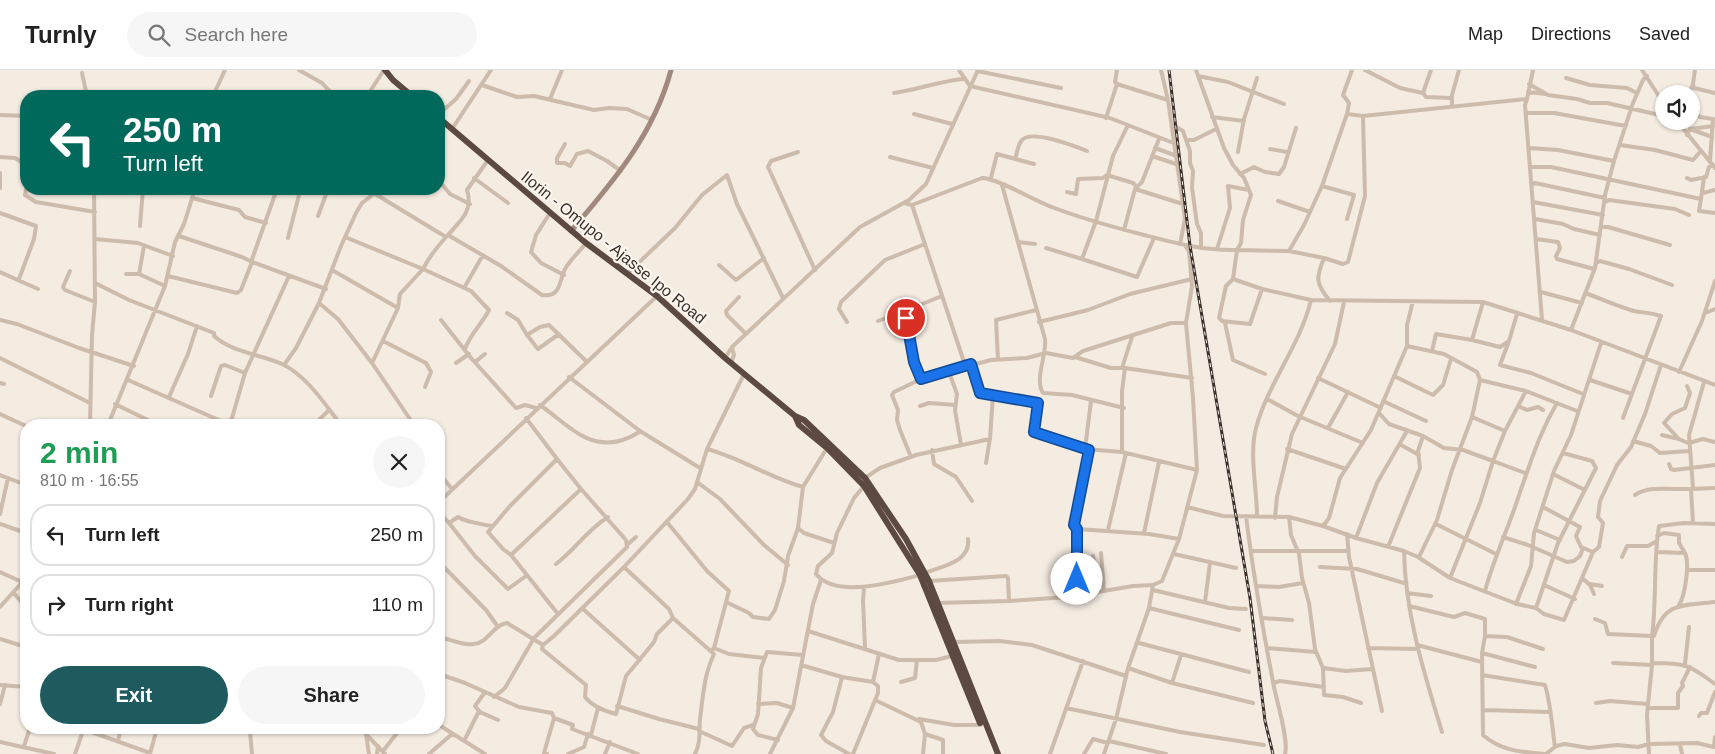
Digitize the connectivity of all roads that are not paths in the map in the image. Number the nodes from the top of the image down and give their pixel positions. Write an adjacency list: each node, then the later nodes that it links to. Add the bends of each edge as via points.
1 (225, 70): 35 (street)
2 (299, 70): 36 (street, via 315,77)
3 (384, 70): 37 (street); 38 (highway)
4 (491, 70): 30 (street)
5 (562, 70): 48 (street)
6 (671, 70): 66 (main road)
7 (959, 70): 25 (street)
8 (1117, 70): 27 (street)
9 (1161, 70): 49 (street)
10 (1196, 70): 21 (street)
11 (1352, 70): 57 (street, via 1343,95 1349,103)
12 (1365, 70): 42 (street, via 1400,88)
13 (1431, 70): 42 (street)
14 (1459, 70): 46 (street)
15 (1525, 70): 19 (street)
16 (1642, 70): 22 (street)
17 (1695, 70): 29 (street)
18 (977, 71): 31 (street); 32 (street)
19 (1532, 72): 28 (street)
20 (82, 73): 34 (street)
21 (1198, 76): 39 (street, via 1228,82); 63 (street)
22 (1647, 76): 33 (street); 43 (street)
23 (1257, 78): 39 (street)
24 (1566, 78): 43 (street, via 1590,85 1627,88)
25 (963, 79): 31 (street); 41 (street)
26 (469, 81): 52 (street)
27 (1117, 84): 49 (street); 64 (street)
28 (1529, 84): 40 (street); 45 (street)
29 (1692, 84): 44 (street, via 1697,90)
30 (482, 86): 48 (street, via 517,97 534,96); 76 (street)
31 (970, 86): 64 (street); 69 (street)
32 (1062, 88)
33 (1655, 89)
34 (86, 90)
35 (216, 90)
36 (329, 90)
37 (371, 90)
38 (405, 90)
39 (1252, 92): 50 (street); 67 (street)
40 (1528, 92): 45 (street); 47 (street)
41 (894, 93)
42 (1423, 93): 46 (street, via 1436,99)
43 (1637, 93): 53 (street)
44 (1715, 93)
45 (1548, 95): 53 (street)
46 (1451, 98): 51 (street)
47 (1527, 99): 51 (street); 55 (street)
48 (550, 100): 66 (street, via 594,110 627,110)
49 (1168, 100): 71 (street)
50 (1284, 104)
51 (1452, 107): 61 (street)
52 (445, 109)
53 (1631, 109): 58 (street); 72 (street)
54 (1715, 112): 65 (street)
55 (1526, 113): 72 (street, via 1554,113); 89 (street)
56 (914, 114): 69 (street)
57 (1347, 114): 61 (street); 120 (street)
58 (1655, 114)
59 (0, 115): 60 (street)
60 (20, 116)
61 (1363, 116): 187 (street, via 1365,196 1348,262 1343,264)
62 (1700, 116): 65 (street)
63 (1212, 117): 67 (street); 77 (street)
64 (1106, 118): 70 (street)
65 (1714, 119): 73 (street)
66 (652, 120): 109 (main road)
67 (1244, 121): 93 (street)
68 (445, 123): 76 (highway, Ilorin - Omupo - Ajasse Ipo Road)
69 (952, 124): 108 (street)
70 (1128, 125): 83 (street); 112 (street)
71 (1173, 125): 84 (street, via 1183,131); 86 (street)
72 (1626, 126): 87 (street)
73 (1713, 126): 75 (street); 82 (street)
74 (1296, 128): 94 (street)
75 (1700, 128)
76 (452, 129): 101 (highway, Ilorin - Omupo - Ajasse Ipo Road)
77 (1216, 129): 84 (street); 111 (street, via 1228,157)
78 (1684, 130): 81 (street)
79 (1690, 130): 81 (street)
80 (1693, 130): 82 (street)
81 (1687, 135): 95 (street)
82 (1712, 137): 106 (street)
83 (1159, 139): 86 (street); 88 (street)
84 (1187, 140): 178 (street)
85 (566, 144): 109 (street, via 557,163 570,166 577,154 588,151)
86 (1176, 144): 97 (street)
87 (1620, 145): 95 (street, via 1693,160); 102 (street)
88 (1155, 148): 96 (street); 97 (street)
89 (1529, 148): 102 (street); 107 (street)
90 (1270, 149): 94 (street)
91 (1087, 151): 100 (street, via 1042,137 1027,136 1021,141)
92 (798, 152): 196 (street, via 771,161 768,167)
93 (1238, 152)
94 (1287, 152): 111 (street, via 1279,174 1254,167)
95 (1702, 152): 106 (street)
96 (1152, 156): 105 (street); 123 (street)
97 (1177, 156): 105 (street)
98 (0, 157): 103 (street)
99 (890, 157): 108 (street)
100 (1015, 159): 104 (street); 115 (street, via 997,154)
101 (488, 160): 114 (street); 149 (highway, Ilorin - Omupo - Ajasse Ipo Road)
102 (1614, 161): 116 (street)
103 (20, 162)
104 (1034, 164)
105 (1179, 165): 144 (street)
106 (1713, 165): 113 (street)
107 (1530, 167): 116 (street, via 1551,167 1609,180); 119 (street)
108 (933, 168): 142 (street, via 920,191)
109 (621, 171): 161 (main road)
110 (0, 174): 121 (street)
111 (1240, 174): 124 (street)
112 (1107, 175): 123 (street, via 1133,183); 126 (street, via 1078,179 1076,194); 156 (street)
113 (1704, 177): 117 (street); 127 (street)
114 (474, 178): 141 (street); 143 (street, via 467,190)
115 (991, 178): 118 (street); 145 (street, via 982,178)
116 (1612, 178): 137 (street); 138 (street)
117 (1686, 178)
118 (1002, 185): 156 (street, via 1052,207); 170 (street)
119 (1532, 185): 138 (street); 140 (street)
120 (1322, 186): 147 (street); 155 (street, via 1354,195)
121 (0, 188)
122 (445, 188): 143 (street)
123 (1136, 188): 144 (street); 160 (street)
124 (1249, 190): 180 (street, via 1228,186 1230,208); 181 (street, via 1251,195 1243,220 1242,243)
125 (1715, 190): 127 (street)
126 (1067, 192)
127 (1703, 193): 137 (street)
128 (25, 195): 146 (street, via 36,202)
129 (94, 195): 146 (street)
130 (143, 195): 158 (street)
131 (193, 195): 136 (street)
132 (275, 195): 157 (street)
133 (299, 195): 166 (street)
134 (326, 195): 153 (street)
135 (376, 195): 164 (street); 165 (street, via 362,203)
136 (192, 198): 157 (street, via 239,210 245,217); 163 (street)
137 (1701, 199): 150 (street, via 1698,212)
138 (1605, 200): 151 (street); 152 (street, via 1675,209)
139 (1278, 201): 147 (street)
140 (1534, 202): 151 (street); 154 (street)
141 (508, 203)
142 (904, 203): 145 (street); 196 (street, via 860,227)
143 (470, 204): 164 (street, via 464,218)
144 (1183, 204): 174 (street, via 1185,219)
145 (912, 205): 172 (street)
146 (95, 212): 168 (street)
147 (1310, 212): 182 (street)
148 (0, 213): 205 (street, via 36,226)
149 (550, 213): 161 (highway, Ilorin - Omupo - Ajasse Ipo Road); 202 (street, via 536,235 531,252)
150 (1715, 213)
151 (1603, 215): 159 (street)
152 (1689, 215)
153 (318, 216)
154 (1535, 219): 162 (street); 169 (street)
155 (1347, 220)
156 (1096, 221): 160 (street); 188 (street)
157 (266, 223): 189 (street)
158 (140, 226)
159 (1601, 227): 162 (street); 175 (street, via 1608,226)
160 (1124, 230): 167 (street)
161 (571, 231): 171 (highway, Ilorin - Omupo - Ajasse Ipo Road)
162 (1600, 235): 190 (street)
163 (179, 236): 185 (street, via 174,242); 189 (street, via 242,256)
164 (447, 236): 184 (street); 193 (street)
165 (345, 237): 193 (street); 195 (street)
166 (288, 238)
167 (1154, 238): 174 (street); 188 (street, via 1137,277)
168 (95, 239): 176 (street); 209 (street)
169 (1536, 239): 194 (street, via 1558,242 1557,259); 216 (street)
170 (1018, 242): 173 (street); 233 (street)
171 (586, 244): 199 (highway, Ilorin - Omupo - Ajasse Ipo Road); 202 (street, via 565,268)
172 (925, 244): 219 (street); 243 (street, via 885,260 841,302 839,309)
173 (1035, 244)
174 (1180, 244): 177 (street)
175 (1670, 245)
176 (144, 246): 185 (street); 201 (street)
177 (1186, 247): 178 (street); 206 (street)
178 (1201, 247): 180 (street)
179 (1046, 248): 188 (street)
180 (1217, 249): 181 (street)
181 (1237, 250): 182 (street); 207 (street)
182 (1289, 251): 183 (street)
183 (1315, 254): 187 (street); 192 (street)
184 (483, 255): 202 (street, via 542,295 553,295); 212 (street)
185 (173, 256): 203 (street)
186 (764, 258): 191 (street, via 736,280); 199 (street, via 736,204 727,175 702,195 675,228); 221 (street)
187 (1324, 258): 192 (street)
188 (1082, 259)
189 (251, 262): 203 (street, via 237,293); 204 (street)
190 (1596, 263): 194 (street); 210 (street, via 1629,269)
191 (719, 265)
192 (1321, 266): 223 (street, via 1318,284)
193 (423, 269): 212 (street); 230 (street, via 400,294)
194 (1594, 269): 217 (street)
195 (332, 270): 213 (street); 230 (street)
196 (815, 270): 221 (street)
197 (70, 271): 225 (street, via 63,287 65,290)
198 (0, 272): 205 (street)
199 (628, 273): 218 (highway, Ilorin - Omupo - Ajasse Ipo Road)
200 (126, 274): 201 (street)
201 (139, 274): 211 (street)
202 (564, 275)
203 (168, 276): 211 (street)
204 (289, 276): 213 (street); 264 (street)
205 (18, 279): 215 (street)
206 (1192, 279): 244 (street); 245 (street)
207 (1233, 279): 214 (street); 240 (street, via 1226,286 1219,318)
208 (1715, 281): 236 (street)
209 (95, 283): 225 (street); 232 (street)
210 (1672, 284)
211 (165, 286): 232 (street)
212 (464, 288): 253 (street, via 489,310)
213 (326, 289): 229 (street)
214 (1262, 289): 222 (street); 240 (street, via 1250,324)
215 (38, 290)
216 (1540, 292): 228 (street); 241 (street)
217 (1585, 293): 228 (street); 272 (street, via 1609,303 1661,316)
218 (657, 296): 269 (highway, Ilorin - Omupo - Ajasse Ipo Road); 273 (street)
219 (942, 296): 234 (street); 282 (street)
220 (739, 297): 249 (street, via 726,311)
221 (783, 298): 249 (street)
222 (1311, 300): 223 (street); 308 (street, via 1299,334)
223 (1330, 300): 226 (street)
224 (1413, 301): 226 (street); 227 (street); 258 (street, via 1406,325)
225 (95, 302): 262 (street)
226 (1344, 302): 292 (street, via 1335,344)
227 (1483, 302): 237 (street); 254 (street)
228 (1582, 302): 247 (street)
229 (319, 304): 275 (street, via 338,319); 279 (street)
230 (398, 308): 255 (street)
231 (1715, 309): 236 (street)
232 (155, 310): 246 (street); 281 (street)
233 (1036, 310): 244 (street); 271 (street, via 996,320)
234 (902, 312): 242 (street); 293 (street, via 909,325 914,362)
235 (507, 313): 250 (street, via 518,320)
236 (1705, 313): 285 (street)
237 (1517, 314): 241 (street); 256 (street)
238 (0, 320): 262 (street)
239 (441, 320): 260 (street)
240 (1222, 320): 288 (street, via 1232,360)
241 (1542, 320): 247 (street)
242 (878, 321)
243 (847, 322)
244 (1040, 322): 263 (street)
245 (1186, 323): 251 (street, via 1171,323); 291 (street)
246 (197, 326): 264 (street, via 214,333 223,344); 307 (street)
247 (1571, 330): 257 (street)
248 (559, 334): 250 (street, via 546,325); 250 (street, via 538,349); 273 (street)
249 (746, 334): 259 (street)
250 (527, 335)
251 (1132, 337): 267 (street, via 1083,351); 283 (street)
252 (462, 338): 253 (street)
253 (468, 338): 260 (street)
254 (1472, 340): 256 (street, via 1500,347); 261 (street, via 1436,334)
255 (383, 341): 275 (street); 300 (street, via 426,363 431,372)
256 (1509, 341): 303 (street, via 1500,365 1531,372)
257 (1601, 343): 272 (street); 296 (street)
258 (1407, 346): 261 (street); 289 (street)
259 (732, 347): 269 (street); 277 (street)
260 (465, 349): 265 (street)
261 (1432, 350): 270 (street)
262 (93, 352): 281 (street); 311 (street)
263 (1046, 353): 267 (street); 271 (street); 310 (street, via 1040,381 1043,393)
264 (254, 354): 279 (street); 286 (street)
265 (469, 354): 274 (street); 276 (street)
266 (485, 354): 274 (street)
267 (1075, 357): 283 (street, via 1111,368)
268 (0, 358): 311 (street)
269 (725, 358): 277 (highway, Ilorin - Omupo - Ajasse Ipo Road)
270 (1451, 359): 289 (street, via 1443,385 1434,394); 295 (street, via 1477,372)
271 (998, 360): 278 (street)
272 (1646, 360): 280 (street); 304 (street, via 1642,363)
273 (586, 361): 290 (street)
274 (475, 362): 315 (street, via 516,408)
275 (372, 363): 337 (street)
276 (456, 363)
277 (731, 363): 287 (highway, Ilorin - Omupo - Ajasse Ipo Road)
278 (971, 364): 282 (street); 305 (street, via 978,391)
279 (284, 365): 320 (street, via 302,377)
280 (1661, 365): 285 (street); 348 (street)
281 (134, 366): 294 (street)
282 (965, 366): 284 (street)
283 (1124, 368): 291 (street); 318 (street)
284 (949, 372): 293 (street); 314 (street, via 957,394)
285 (1679, 372): 297 (street)
286 (245, 373): 306 (street, via 221,366); 334 (street)
287 (744, 374): 325 (highway, Ilorin - Omupo - Ajasse Ipo Road); 355 (street)
288 (1265, 374)
289 (1394, 376): 309 (street)
290 (569, 377): 315 (street); 342 (street)
291 (1192, 378): 374 (street)
292 (1318, 378): 302 (street); 326 (street)
293 (921, 379): 364 (street, via 892,394)
294 (128, 380): 307 (street); 313 (street)
295 (1480, 380): 301 (street); 327 (street)
296 (1590, 380): 303 (street); 304 (street)
297 (1704, 382): 298 (street); 349 (street)
298 (1715, 384)
299 (1687, 386): 347 (street, via 1690,393 1686,408 1672,414 1664,423)
300 (425, 387)
301 (1526, 390): 312 (street); 317 (street)
302 (1348, 392): 319 (street); 340 (street)
303 (1583, 394): 322 (street)
304 (1632, 394): 329 (street)
305 (993, 395): 346 (street); 358 (street, via 1038,403 1034,432)
306 (211, 396)
307 (169, 398): 333 (street)
308 (1267, 399): 326 (street); 397 (street, via 1254,436)
309 (1383, 400): 319 (street); 338 (street)
310 (1091, 401): 318 (street); 358 (street)
311 (90, 403): 330 (street)
312 (1557, 403): 322 (street); 375 (street, via 1540,434)
313 (115, 404): 331 (street); 332 (street)
314 (955, 405): 316 (street, via 929,403); 352 (street)
315 (538, 406): 328 (street); 342 (street, via 577,435 596,442 613,442)
316 (920, 406)
317 (1518, 406): 321 (street, via 1527,410 1538,407); 341 (street)
318 (1124, 408): 361 (street)
319 (1381, 408): 323 (street)
320 (329, 410): 335 (street); 336 (street)
321 (1543, 410)
322 (1577, 411): 362 (street)
323 (1379, 413): 343 (street, via 1383,420); 351 (street)
324 (0, 414): 339 (street)
325 (795, 416): 354 (highway, Ilorin - Omupo - Ajasse Ipo Road, via 799,425); 379 (highway, Ilorin - Omupo - Ajasse Ipo Road, via 804,420)
326 (1298, 416): 340 (street); 356 (street)
327 (1472, 417): 341 (street); 359 (street)
328 (526, 418): 365 (street); 387 (street)
329 (1623, 418)
330 (90, 419)
331 (110, 419)
332 (146, 419)
333 (216, 419)
334 (232, 419)
335 (320, 419)
336 (336, 419)
337 (410, 419)
338 (1426, 421)
339 (20, 423)
340 (1328, 428): 351 (street)
341 (1505, 430): 366 (street)
342 (640, 431): 371 (street)
343 (1407, 431): 345 (street); 353 (street)
344 (1662, 435): 347 (street)
345 (1423, 436): 359 (street, via 1444,448); 363 (street)
346 (990, 438): 352 (street); 368 (street)
347 (1679, 439): 349 (street)
348 (1633, 441): 360 (street, via 1651,446 1660,453); 435 (street, via 1600,500 1598,517 1603,523 1598,547)
349 (1689, 442): 350 (street, via 1703,439); 360 (street)
350 (1715, 442)
351 (1363, 443): 373 (street)
352 (961, 444): 357 (street)
353 (1401, 445): 363 (street); 421 (street, via 1377,483)
354 (828, 448): 383 (highway, Ilorin - Omupo - Ajasse Ipo Road); 384 (street)
355 (707, 449): 371 (street); 384 (street, via 737,458)
356 (1287, 449): 373 (street); 400 (street)
357 (932, 450): 364 (street); 392 (street, via 934,464 956,476)
358 (1087, 450): 361 (street); 412 (street, via 1074,525)
359 (1461, 450): 366 (street); 407 (street)
360 (1690, 451): 372 (street)
361 (1124, 452): 367 (street); 414 (street)
362 (1563, 453): 376 (street); 389 (street, via 1592,461 1596,468)
363 (1419, 455): 428 (street, via 1420,468)
364 (910, 457): 379 (street, via 880,468)
365 (557, 459): 388 (street); 409 (street)
366 (1493, 461): 375 (street); 419 (street)
367 (1160, 462): 374 (street); 416 (street)
368 (986, 463)
369 (1669, 464): 372 (street, via 1671,469)
370 (1715, 465): 372 (street)
371 (700, 468): 381 (street)
372 (1692, 468): 385 (street)
373 (1346, 469): 410 (street, via 1337,484)
374 (1197, 470): 393 (street)
375 (1525, 473): 420 (street)
376 (1553, 474): 389 (street); 394 (street)
377 (0, 475): 378 (street)
378 (8, 478): 382 (street); 395 (street)
379 (865, 478): 458 (highway, Ilorin - Omupo - Ajasse Ipo Road, via 896,522)
380 (445, 480): 387 (street)
381 (697, 482): 403 (street, via 688,499); 448 (street, via 720,499)
382 (20, 483)
383 (864, 486): 426 (street); 458 (highway, Ilorin - Omupo - Ajasse Ipo Road)
384 (803, 487): 411 (street)
385 (1692, 488): 386 (street); 390 (street, via 1650,488); 405 (street)
386 (1715, 488)
387 (452, 489): 391 (street)
388 (581, 489): 398 (street); 441 (street)
389 (1585, 490): 402 (street)
390 (1635, 495)
391 (445, 496)
392 (972, 501)
393 (1187, 507): 396 (street, via 1224,516); 424 (street)
394 (1543, 507): 402 (street); 415 (street)
395 (0, 514)
396 (1246, 516): 397 (street); 432 (street)
397 (1257, 516): 400 (street)
398 (608, 517): 427 (street); 447 (street)
399 (1290, 517): 400 (street); 410 (street); 433 (street, via 1291,535)
400 (1276, 518)
401 (445, 519): 404 (street)
402 (1570, 521): 425 (street); 430 (street, via 1580,527 1576,536)
403 (667, 522): 449 (street); 483 (street, via 707,571 727,587 730,596)
404 (449, 523): 409 (street, via 458,517 465,522); 459 (street, via 475,556 508,589)
405 (1693, 523): 408 (street); 422 (street, via 1659,526)
406 (0, 524): 413 (street)
407 (1436, 524): 419 (street); 444 (street)
408 (1715, 524)
409 (492, 526): 441 (street, via 488,532)
410 (1323, 526): 417 (street)
411 (798, 528): 426 (street); 448 (street)
412 (1077, 529): 414 (street); 479 (street)
413 (20, 530)
414 (1108, 530): 416 (street)
415 (1536, 530): 425 (street); 429 (street)
416 (1144, 533): 424 (street)
417 (1347, 534): 421 (street); 431 (street)
418 (636, 537): 427 (street)
419 (1467, 537): 440 (street); 461 (street)
420 (1503, 537): 429 (street); 440 (street)
421 (1356, 538): 428 (street)
422 (1657, 538): 436 (street); 437 (street, via 1664,534 1679,535 1679,543); 445 (street, via 1648,546 1627,546)
423 (968, 539): 458 (street, via 969,546 960,560)
424 (1179, 539): 439 (street)
425 (1560, 540): 443 (street)
426 (834, 543): 463 (street, via 832,554 818,566 816,574)
427 (628, 544): 496 (street)
428 (1388, 547): 434 (street)
429 (1533, 548): 443 (street); 488 (street, via 1531,566)
430 (1583, 548): 435 (street); 443 (street, via 1574,561 1567,562)
431 (1348, 550): 433 (street); 453 (street)
432 (1251, 551): 433 (street); 470 (street)
433 (1298, 551): 465 (street)
434 (1404, 551): 444 (street); 466 (street)
435 (1592, 552): 462 (street)
436 (1657, 552): 437 (street); 506 (street)
437 (1685, 552): 454 (street)
438 (1101, 553): 457 (street)
439 (1174, 554): 446 (street); 473 (street, via 1162,581)
440 (1496, 554): 475 (street)
441 (511, 555): 459 (street)
442 (1093, 556): 457 (street, via 1096,570)
443 (1554, 556): 469 (street)
444 (1419, 557): 461 (street)
445 (1622, 557)
446 (1210, 563): 452 (street); 485 (street)
447 (556, 564)
448 (788, 565): 483 (street, via 775,610 769,619 752,617)
449 (624, 567): 494 (street); 497 (street, via 670,609)
450 (1320, 567): 453 (street)
451 (445, 568): 501 (street)
452 (1236, 568)
453 (1353, 569): 466 (street); 518 (street)
454 (1688, 570): 455 (street); 489 (street)
455 (1715, 570)
456 (0, 572): 460 (street)
457 (1102, 572): 474 (street)
458 (923, 574): 464 (highway, Ilorin - Omupo - Ajasse Ipo Road); 472 (street); 526 (highway, Ilorin - Omupo - Ajasse Ipo Road)
459 (526, 576): 496 (street)
460 (20, 578)
461 (1450, 578): 475 (street)
462 (1582, 578): 467 (street); 481 (street)
463 (821, 580): 472 (street); 504 (street)
464 (929, 581): 484 (street, via 1006,576); 487 (highway, Ilorin - Omupo - Ajasse Ipo Road)
465 (1303, 583): 470 (street); 521 (street)
466 (1404, 583): 477 (street)
467 (1589, 584): 471 (street); 478 (street)
468 (20, 585): 476 (street)
469 (1544, 585): 481 (street); 493 (street)
470 (1257, 586): 498 (street)
471 (1602, 586)
472 (864, 587): 515 (street)
473 (1153, 587): 474 (street); 485 (street); 492 (street)
474 (1104, 590): 479 (street)
475 (1485, 591): 488 (street)
476 (14, 593): 482 (street); 491 (street)
477 (1407, 593): 480 (street); 490 (street)
478 (1594, 594)
479 (1077, 595): 484 (street)
480 (1431, 596)
481 (1574, 599): 493 (street, via 1564,620)
482 (20, 600)
483 (726, 602): 520 (street)
484 (1010, 602): 487 (street)
485 (1205, 602): 495 (street)
486 (1715, 602): 489 (street)
487 (937, 603): 510 (highway, Ilorin - Omupo - Ajasse Ipo Road)
488 (1516, 604): 493 (street)
489 (1679, 605): 512 (street, via 1657,625)
490 (1409, 606): 505 (street, via 1454,617 1465,613 1485,619); 516 (street)
491 (0, 607)
492 (1149, 608): 503 (street); 511 (street)
493 (1536, 608)
494 (583, 609): 513 (street); 528 (street)
495 (1246, 609)
496 (558, 614): 508 (street)
497 (673, 618): 520 (street); 528 (street, via 657,634)
498 (1262, 618): 500 (street); 517 (street)
499 (1595, 619): 506 (street, via 1605,624 1608,634)
500 (1292, 620)
501 (498, 627): 507 (street, via 476,644 460,644); 508 (street, via 507,623)
502 (1689, 627): 533 (street)
503 (1239, 630)
504 (808, 631): 515 (street); 525 (street)
505 (1485, 636): 519 (street, via 1507,637); 522 (street)
506 (1652, 636): 512 (street)
507 (445, 638)
508 (534, 638): 513 (street); 556 (street, via 505,688)
509 (0, 639): 514 (street)
510 (953, 642): 530 (street, via 1012,642); 626 (highway, Ilorin - Omupo - Ajasse Ipo Road)
511 (1139, 642): 524 (street); 538 (street, via 1136,642)
512 (1652, 642): 535 (street)
513 (543, 644): 565 (street, via 542,649 586,685 585,698)
514 (20, 645)
515 (865, 647): 523 (street)
516 (1418, 647): 518 (street); 531 (street); 581 (street)
517 (1267, 648): 521 (street); 549 (street)
518 (1368, 648): 540 (street)
519 (1543, 649)
520 (713, 651): 527 (street); 580 (street, via 705,674)
521 (1316, 652): 539 (street)
522 (1482, 653): 531 (street); 536 (street)
523 (879, 654): 529 (street, via 899,660); 546 (street)
524 (1181, 654): 541 (street); 548 (street)
525 (803, 655): 527 (street, via 767,652); 534 (street)
526 (952, 656): 529 (street); 577 (highway, Ilorin - Omupo - Ajasse Ipo Road)
527 (765, 658): 561 (street)
528 (640, 660): 563 (street, via 626,676)
529 (917, 660): 547 (street, via 915,678)
530 (1082, 661): 544 (street); 567 (street)
531 (1482, 662): 542 (street)
532 (1613, 664): 535 (street)
533 (1685, 664): 535 (street, via 1654,662); 537 (street)
534 (801, 665): 545 (street); 566 (street)
535 (1652, 665): 564 (street)
536 (1534, 667)
537 (1690, 667): 550 (street); 564 (street, via 1678,693 1678,708)
538 (1128, 668): 544 (street); 548 (street)
539 (1323, 668): 540 (street, via 1346,671); 553 (street)
540 (1372, 668): 570 (street)
541 (1249, 672)
542 (1482, 675): 568 (street); 571 (street, via 1545,685)
543 (445, 676): 554 (street)
544 (1126, 676): 575 (street)
545 (842, 677): 546 (street); 621 (street, via 833,712 821,734)
546 (873, 682): 557 (street, via 878,686)
547 (901, 682)
548 (1172, 683): 558 (street)
549 (1274, 683): 553 (street); 631 (street, via 1287,746)
550 (1715, 684)
551 (2, 685): 552 (street); 560 (street)
552 (20, 687)
553 (1324, 687): 559 (street, via 1324,695 1343,696)
554 (485, 692): 556 (street); 569 (street, via 475,706)
555 (1715, 692): 572 (street, via 1707,713)
556 (494, 697): 573 (street, via 519,707 552,712)
557 (875, 700): 574 (street); 622 (street)
558 (1253, 703)
559 (1361, 703)
560 (0, 704)
561 (758, 704): 566 (street, via 777,703); 578 (street)
562 (1596, 704): 564 (street, via 1610,701)
563 (617, 706): 565 (street, via 616,714); 580 (street)
564 (1648, 706): 600 (street)
565 (598, 708): 591 (street)
566 (793, 708): 594 (street)
567 (1066, 708): 575 (street); 627 (street)
568 (1483, 710): 571 (street); 632 (street, via 1483,735 1494,745)
569 (479, 711): 576 (street); 596 (street)
570 (1382, 711)
571 (1550, 712): 605 (street)
572 (1699, 716)
573 (554, 718): 591 (street, via 570,723 572,729); 615 (street, via 544,753)
574 (918, 719): 577 (street, via 954,725); 592 (street)
575 (1116, 719): 599 (street); 602 (street)
576 (498, 720)
577 (982, 725): 625 (highway, Ilorin - Omupo - Ajasse Ipo Road)
578 (753, 726): 580 (street, via 744,728 732,746); 594 (street, via 757,734)
579 (445, 729): 590 (street)
580 (699, 730): 619 (street, via 700,743)
581 (1442, 732)
582 (28, 734): 603 (street)
583 (82, 734): 608 (street)
584 (100, 734): 595 (street)
585 (120, 734): 595 (street)
586 (155, 734): 609 (street)
587 (250, 734): 610 (street)
588 (366, 734): 604 (street); 611 (street)
589 (397, 734): 606 (street)
590 (452, 734): 596 (street); 613 (street)
591 (589, 734): 598 (street); 616 (street, via 584,747)
592 (925, 734): 623 (street); 624 (street, via 943,740)
593 (1715, 738): 601 (street, via 1714,747)
594 (778, 740): 620 (street)
595 (118, 741): 609 (street)
596 (464, 741): 614 (street)
597 (0, 742): 603 (street)
598 (610, 742): 617 (street); 618 (street)
599 (1109, 742): 628 (street, via 1093,739); 629 (street); 630 (street)
600 (1649, 744): 601 (street); 605 (street, via 1638,748 1618,745 1589,748 1565,744); 633 (street)
601 (1680, 744): 634 (street)
602 (1264, 745)
603 (24, 746): 607 (street)
604 (378, 746): 606 (street); 612 (street)
605 (1555, 747): 632 (street)
606 (384, 752)
607 (54, 754)
608 (75, 754)
609 (150, 754)
610 (252, 754)
611 (368, 754)
612 (377, 754)
613 (429, 754)
614 (485, 754)
615 (547, 754)
616 (568, 754)
617 (605, 754)
618 (638, 754)
619 (696, 754)
620 (770, 754)
621 (849, 754)
622 (853, 754)
623 (923, 754)
624 (943, 754)
625 (993, 754)
626 (998, 754)
627 (1050, 754)
628 (1084, 754)
629 (1104, 754)
630 (1166, 754)
631 (1285, 754)
632 (1545, 754)
633 (1649, 754)
634 (1682, 754)

